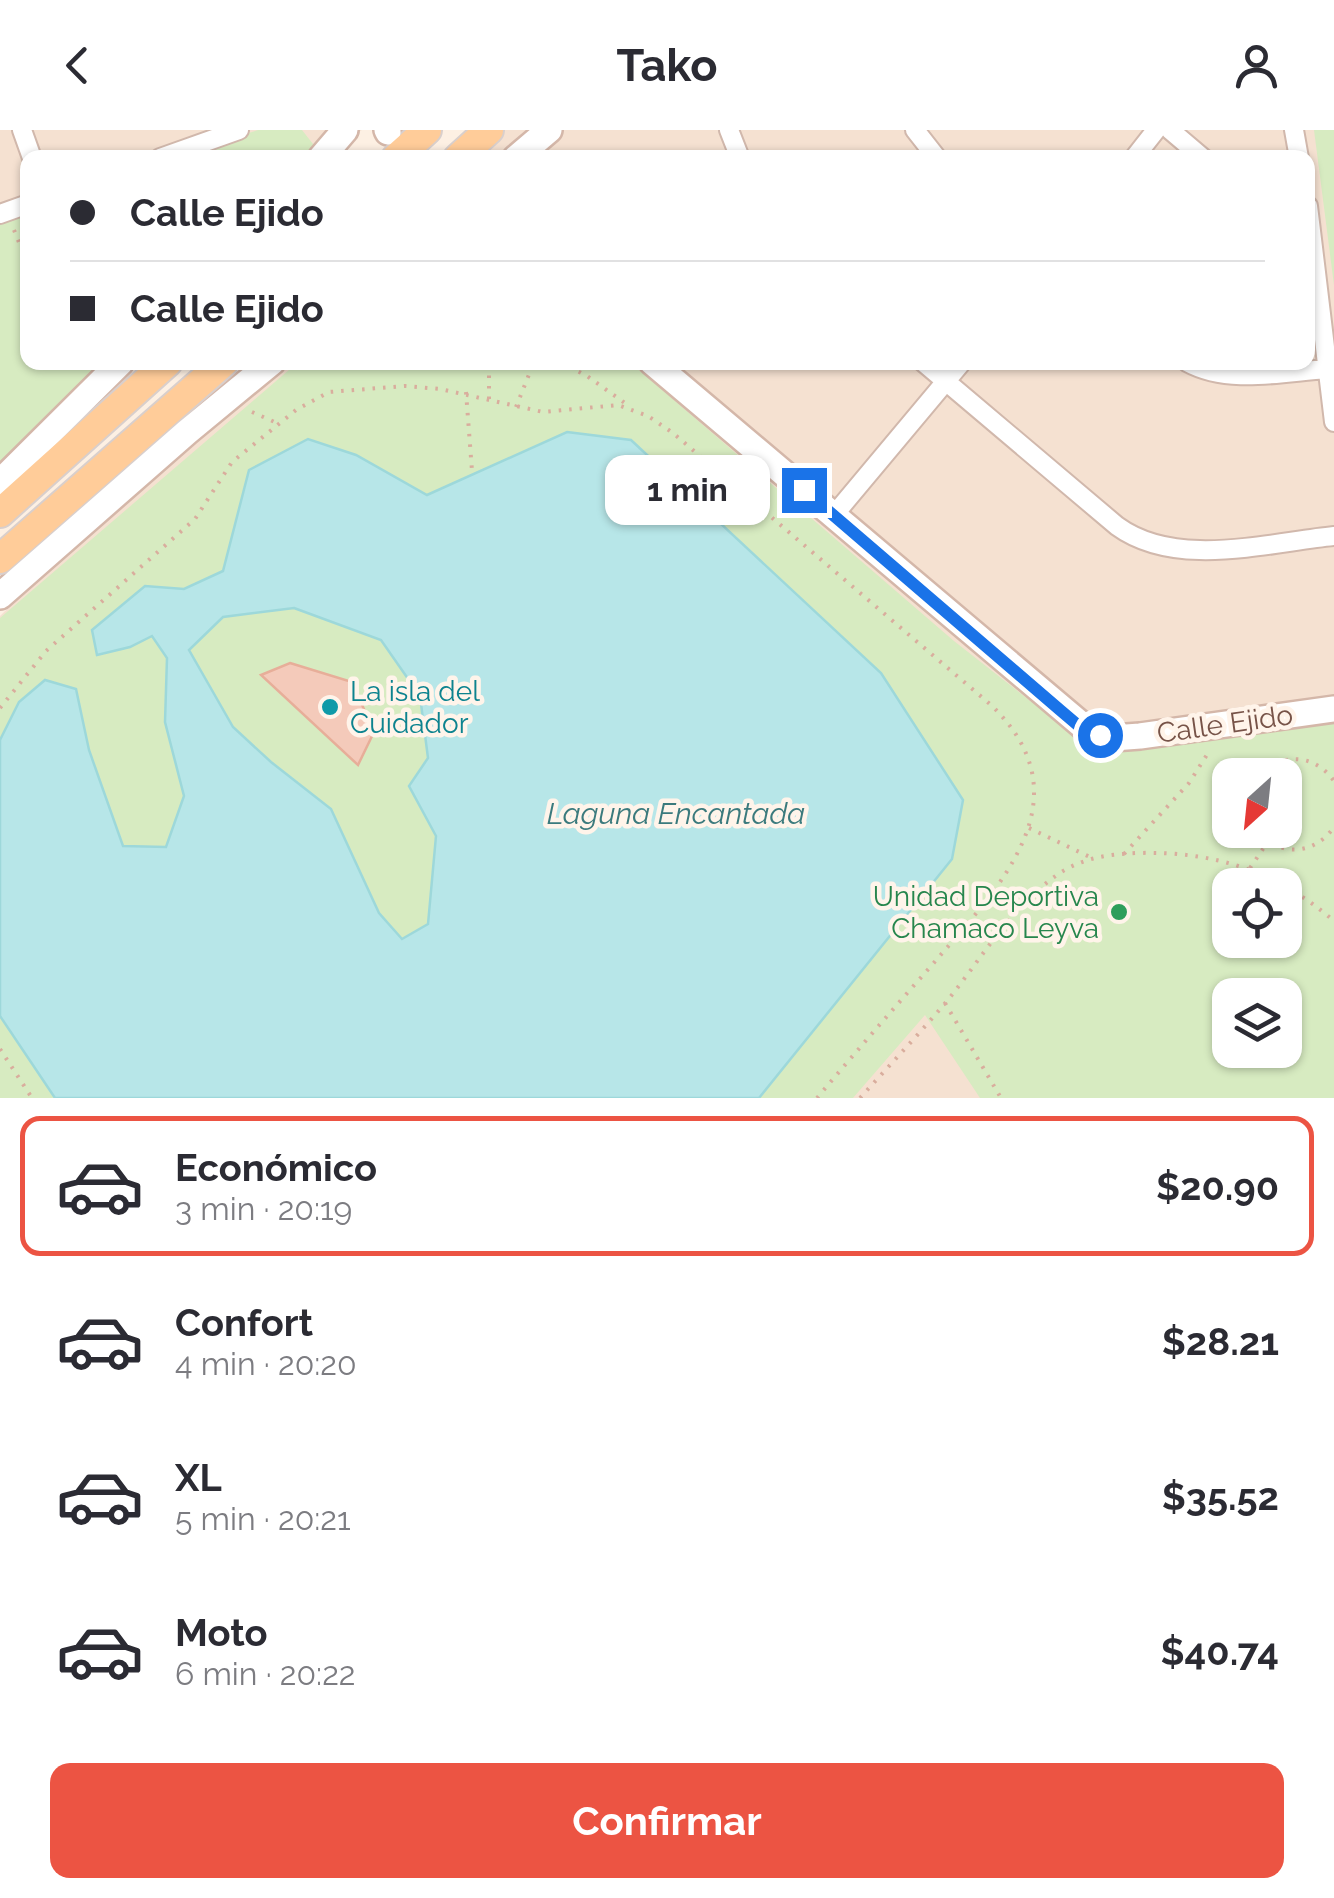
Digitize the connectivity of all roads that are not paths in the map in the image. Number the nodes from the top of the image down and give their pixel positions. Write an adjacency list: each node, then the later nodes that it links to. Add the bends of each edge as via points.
1 (239, 130): 8 (street)
2 (427, 130): 9 (main road)
3 (489, 130): 11 (main road)
4 (549, 130): 12 (street)
5 (915, 130): 13 (street)
6 (1156, 130): 14 (street)
7 (1170, 130): 15 (street)
8 (208, 135): 10 (street)
9 (390, 140)
10 (177, 150)
11 (467, 150)
12 (525, 150)
13 (931, 150)
14 (1140, 150)
15 (1194, 150)
16 (1315, 264): 17 (street)
17 (1328, 369): 27 (street); 29 (street)
18 (114, 370): 30 (street)
19 (159, 370): 31 (main road)
20 (215, 370): 34 (main road)
21 (262, 370): 35 (street)
22 (662, 370): 32 (street, Calle Ejido)
23 (932, 370): 28 (street)
24 (955, 370): 28 (street)
25 (1209, 370): 26 (street, via 1236,375)
26 (1313, 370)
27 (1315, 370)
28 (946, 381): 32 (street); 33 (street, via 1144,542 1195,550)
29 (1334, 422)
30 (0, 482)
31 (0, 513)
32 (834, 515): 36 (street, Calle Ejido, via 1090,732 1126,737)
33 (1334, 536)
34 (0, 559)
35 (0, 596)
36 (1334, 710)

